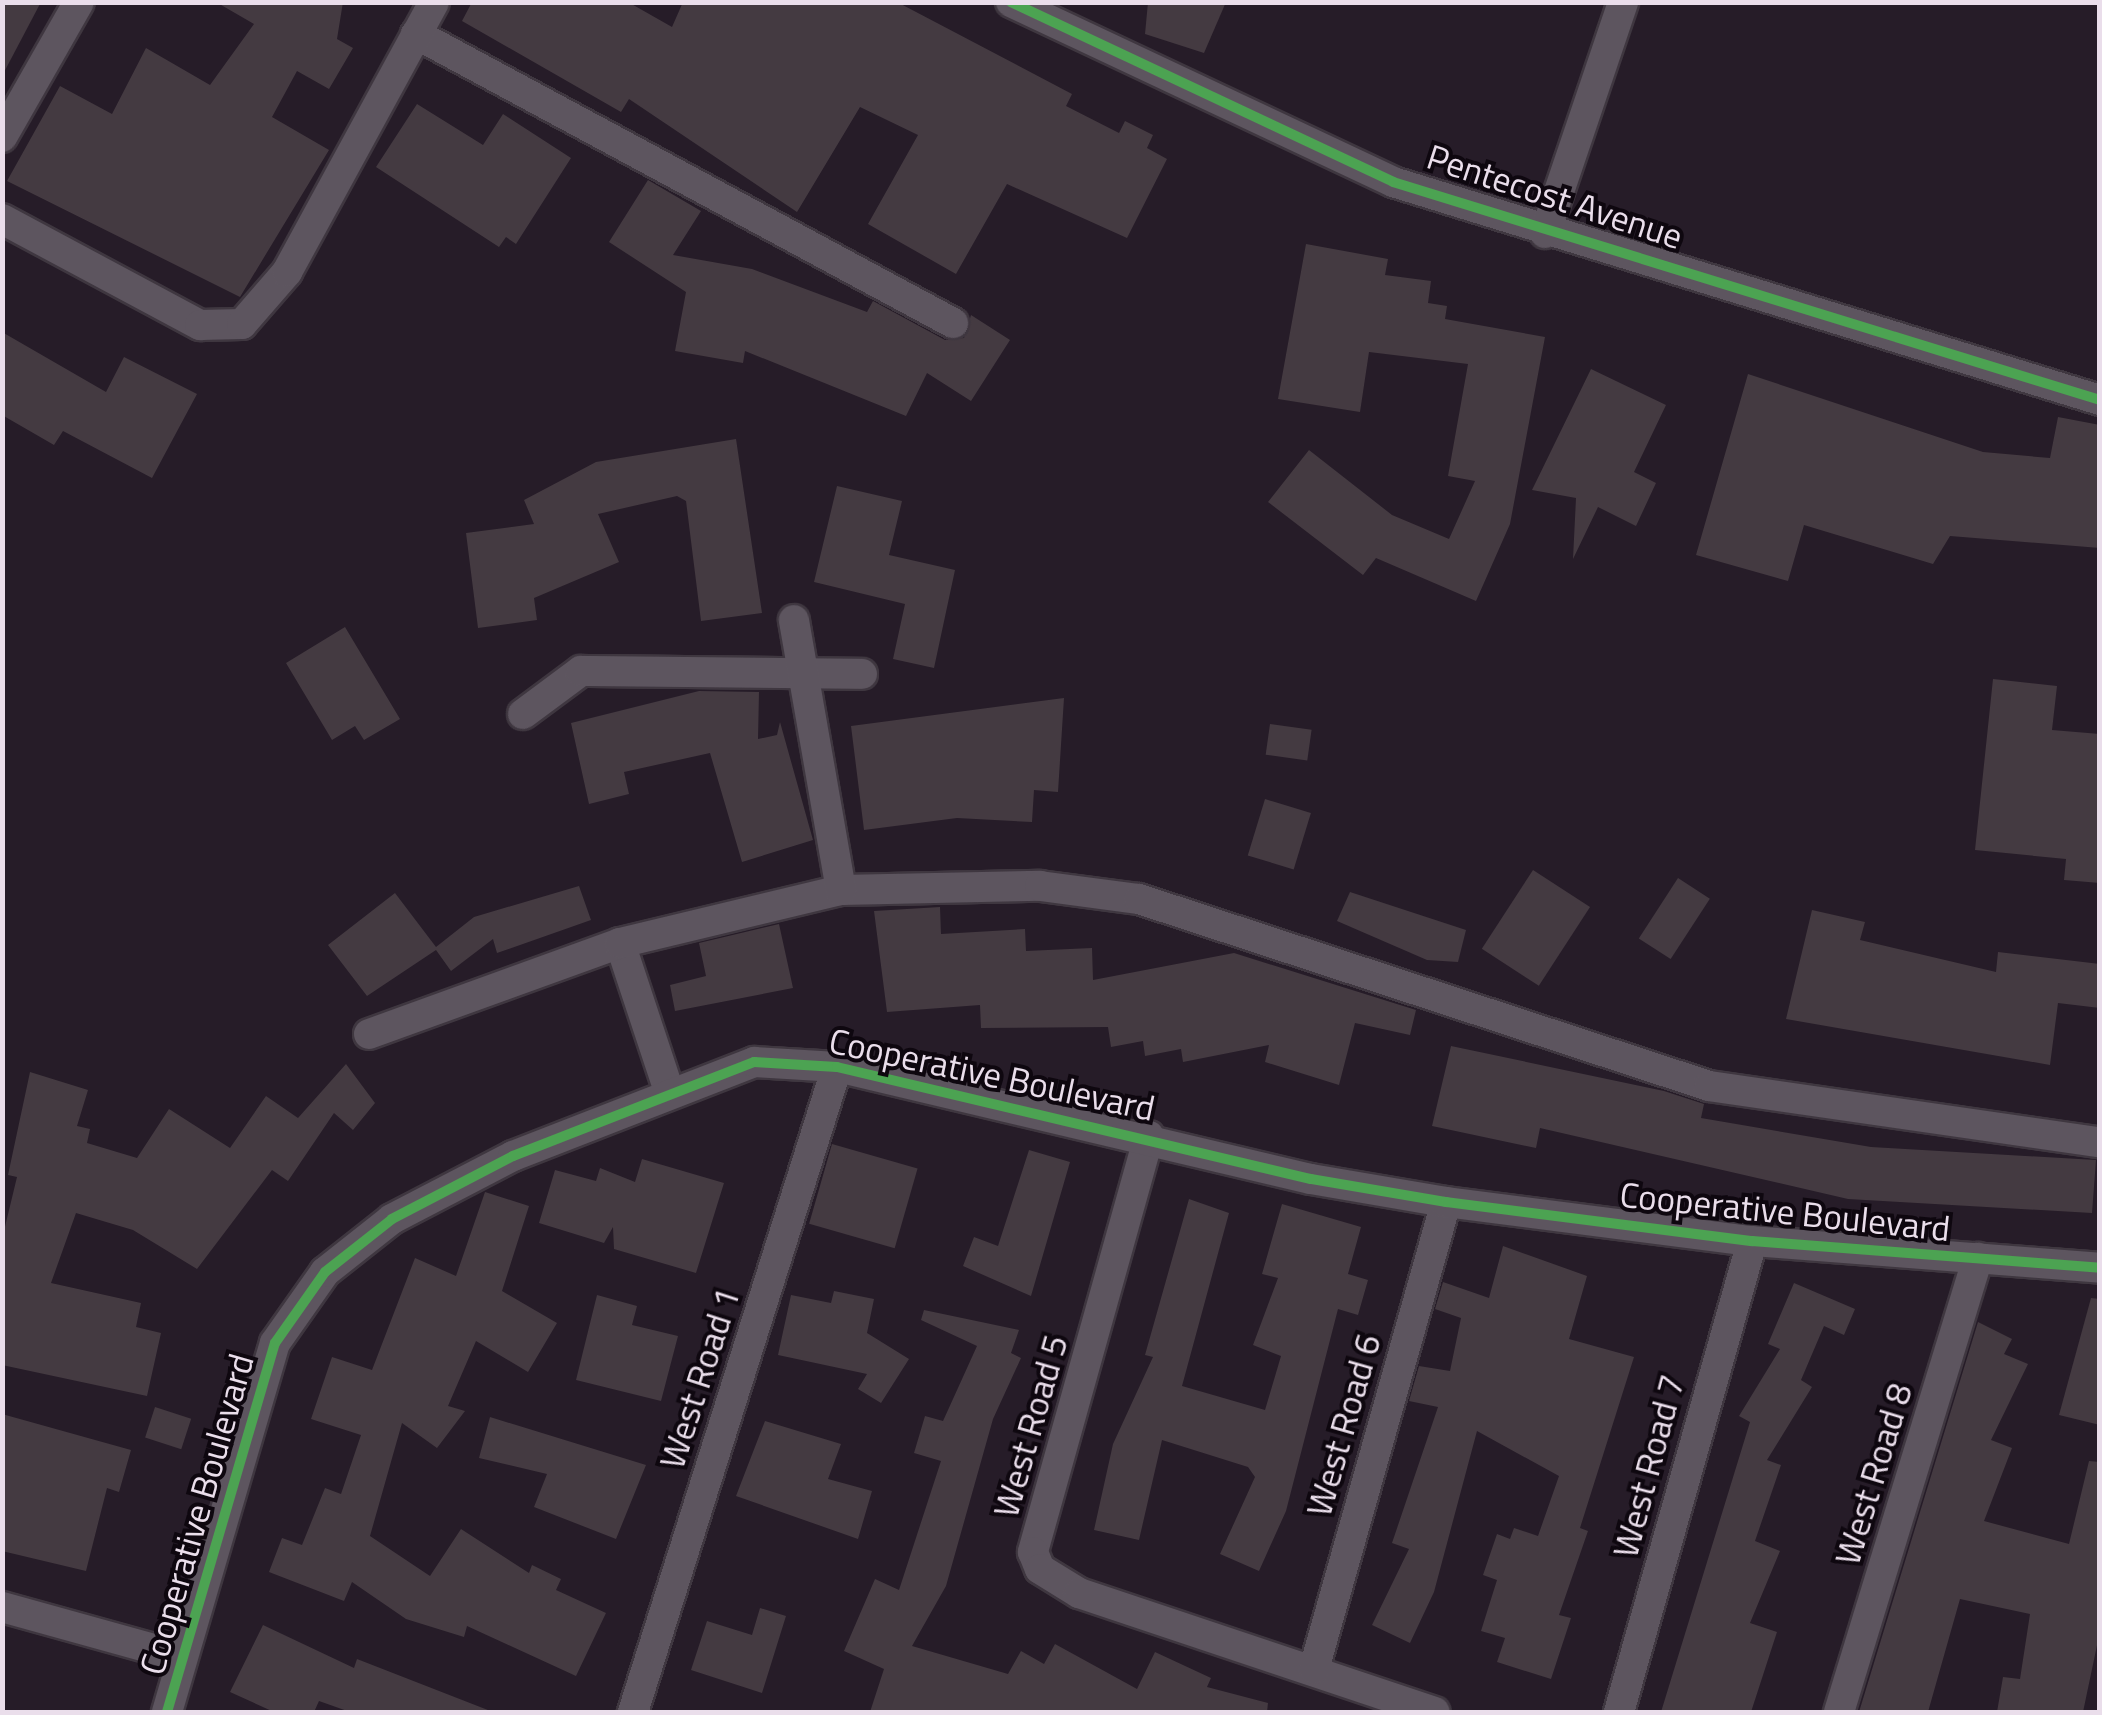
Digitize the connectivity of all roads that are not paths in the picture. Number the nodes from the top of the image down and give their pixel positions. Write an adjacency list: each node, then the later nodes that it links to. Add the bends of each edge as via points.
1 (79, 2): 6 (street)
2 (434, 2): 5 (street)
3 (1011, 2): 8 (street, Pentecost Avenue, via 1322,154)
4 (1622, 2): 8 (street)
5 (416, 34): 7 (street, via 286,272 242,324 200,324); 9 (street)
6 (2, 136)
7 (2, 219)
8 (1545, 233): 10 (street, Pentecost Avenue)
9 (953, 324)
10 (2100, 400)
11 (794, 620): 13 (street)
12 (862, 674): 13 (street)
13 (810, 679): 14 (street, via 581,671 555,682); 15 (street)
14 (523, 714)
15 (841, 890): 16 (street); 21 (street, via 1040,886 1140,899 1709,1086)
16 (620, 943): 17 (street); 19 (street)
17 (369, 1034)
18 (837, 1067): 19 (street, Cooperative Boulevard, via 754,1062); 20 (street, Cooperative Boulevard); 30 (street, West Road 1)
19 (669, 1091): 27 (street, Cooperative Boulevard, via 392,1219 325,1272 275,1344)
20 (1148, 1136): 22 (street, Cooperative Boulevard, via 1311,1179); 28 (street, West Road 5, via 1033,1552 1058,1584)
21 (2100, 1142)
22 (1446, 1202): 23 (street, Cooperative Boulevard); 28 (street, West Road 6)
23 (1752, 1241): 24 (street, Cooperative Boulevard); 32 (street, West Road 7)
24 (1978, 1258): 25 (street, Cooperative Boulevard); 33 (street, West Road 8)
25 (2100, 1268)
26 (2, 1607): 27 (street)
27 (182, 1658): 29 (street, Cooperative Boulevard)
28 (1314, 1668): 31 (street)
29 (167, 1712)
30 (633, 1712)
31 (1436, 1712)
32 (1619, 1712)
33 (1839, 1712)

